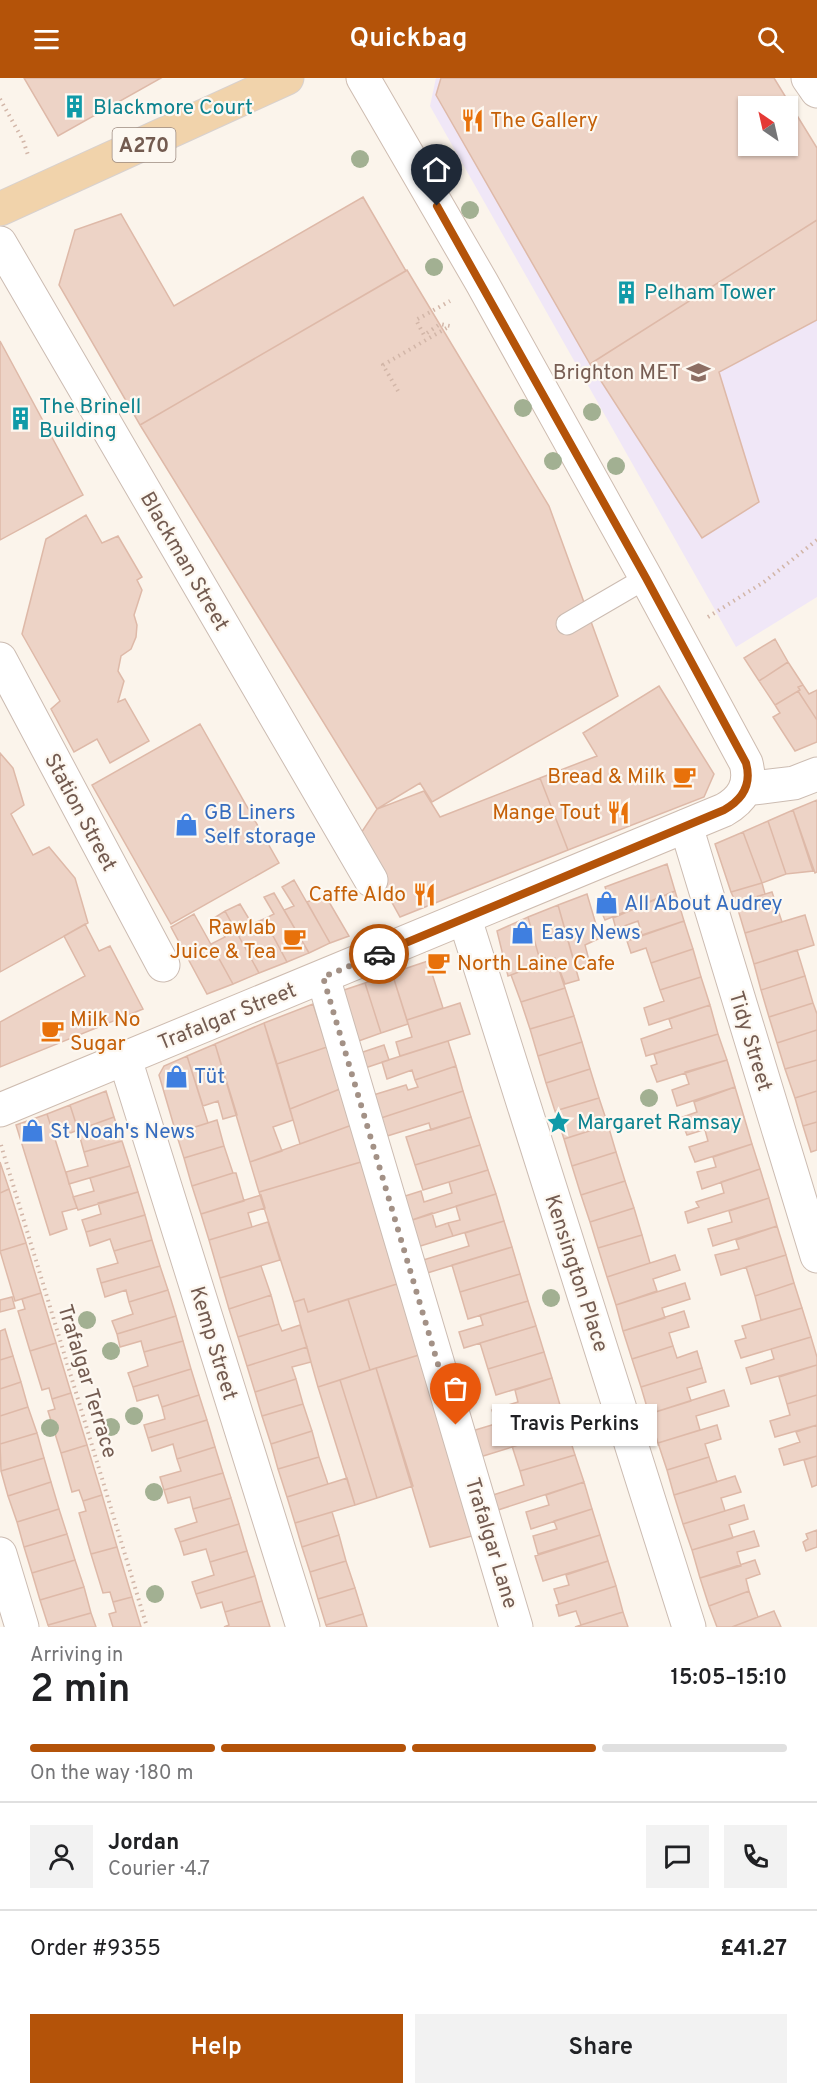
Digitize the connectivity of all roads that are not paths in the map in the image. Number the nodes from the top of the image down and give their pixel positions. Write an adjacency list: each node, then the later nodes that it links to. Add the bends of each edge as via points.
1 (287, 78): 5 (main road, A270)
2 (363, 78): 7 (street)
3 (808, 78): 4 (street)
4 (817, 91)
5 (0, 209)
6 (0, 243): 13 (street, Blackman Street)
7 (646, 578): 8 (lane); 11 (street, via 746,763)
8 (567, 624)
9 (0, 659): 15 (street, Station Street)
10 (817, 774): 11 (street, via 794,783)
11 (746, 789): 12 (street, Trafalgar Street, via 731,806)
12 (686, 826): 14 (street, Trafalgar Street); 19 (street, Tidy Street)
13 (371, 880)
14 (465, 919): 16 (street, Trafalgar Street); 24 (street, Kensington Place)
15 (163, 965)
16 (323, 977): 17 (street, Trafalgar Street); 23 (street, Trafalgar Lane)
17 (125, 1059): 18 (street, Trafalgar Street); 22 (street, Kemp Street)
18 (0, 1110)
19 (817, 1256)
20 (0, 1554): 21 (street)
21 (22, 1627)
22 (303, 1627)
23 (516, 1627)
24 (689, 1627)

